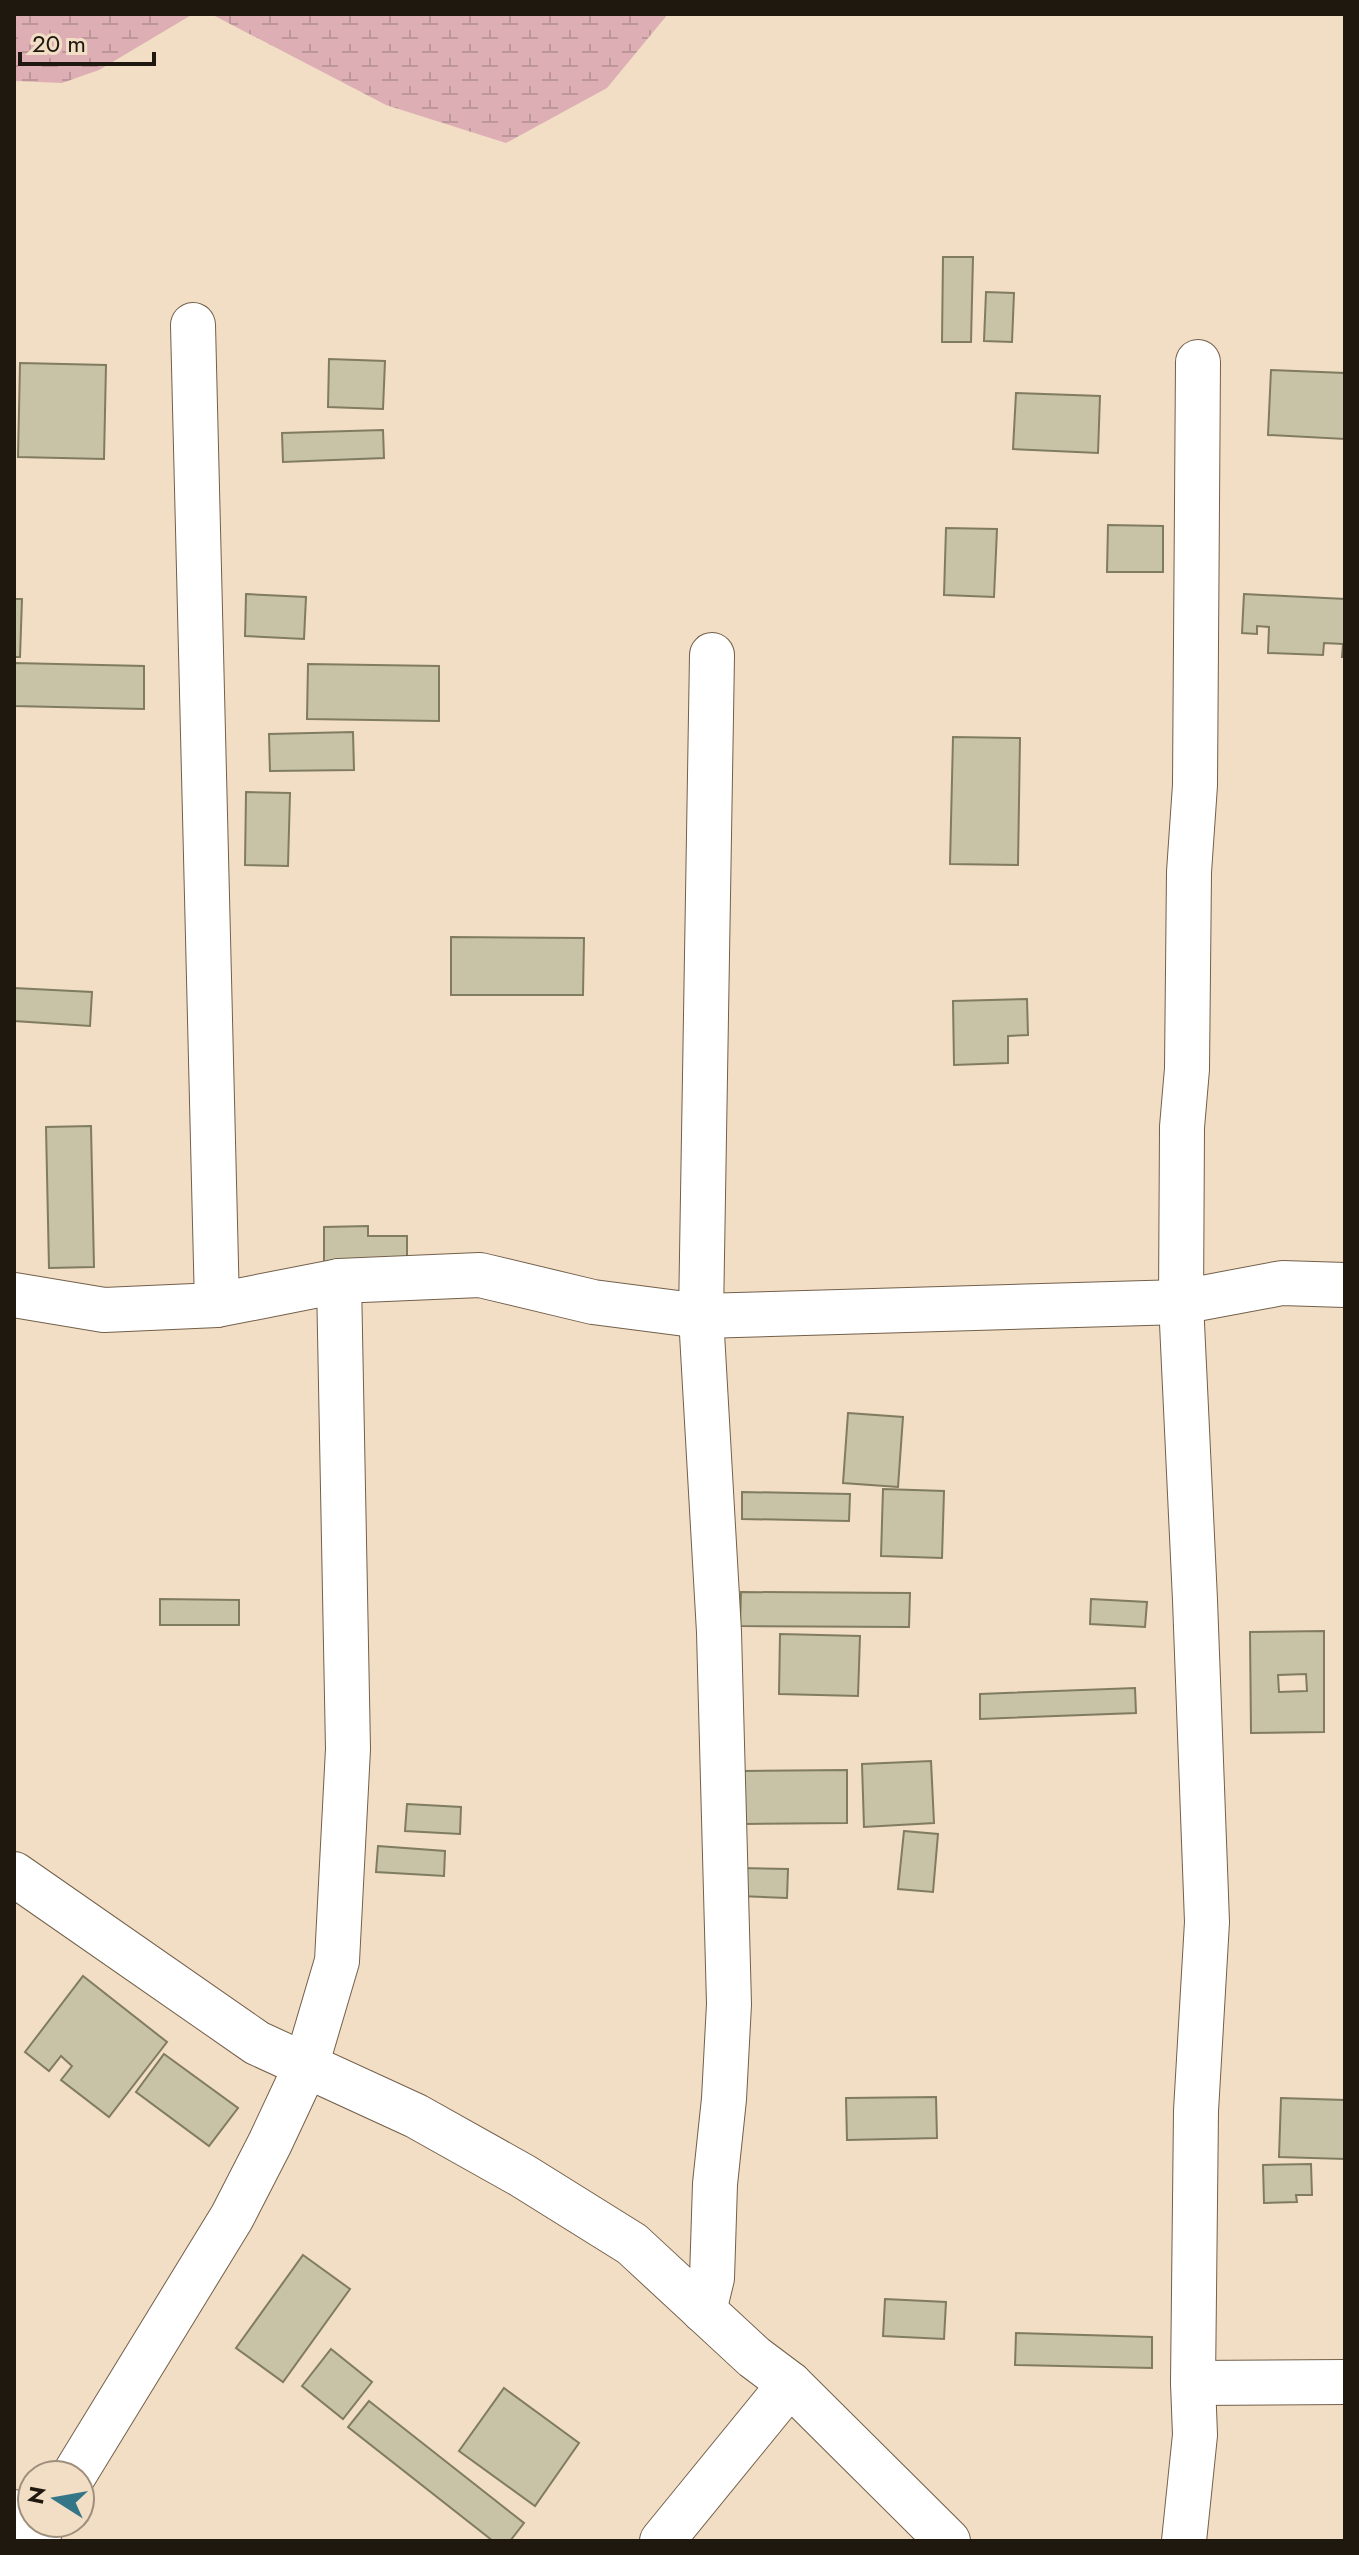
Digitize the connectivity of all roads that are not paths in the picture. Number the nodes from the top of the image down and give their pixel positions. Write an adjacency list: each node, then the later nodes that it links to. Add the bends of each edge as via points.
1 (193, 325): 8 (street)
2 (1198, 362): 7 (street, via 1195,785)
3 (712, 655): 9 (street)
4 (339, 1281): 8 (street); 9 (street, via 480,1275 593,1302); 11 (street, via 348,1749 337,1961)
5 (1345, 1285): 7 (street, via 1282,1283)
6 (14, 1295): 8 (street, via 104,1310)
7 (1181, 1302): 9 (street); 14 (street, via 1207,1922 1196,2111)
8 (217, 1305)
9 (701, 1316): 12 (street, via 719,1632 729,2004 712,2278)
10 (14, 1874): 11 (street, via 257,2043)
11 (306, 2066): 12 (street, via 416,2116 523,2176 632,2244); 16 (street, via 232,2217)
12 (704, 2311): 15 (street)
13 (1345, 2382): 14 (street)
14 (1193, 2383): 19 (street, via 1195,2435)
15 (790, 2384): 17 (street); 18 (street)
16 (84, 2459)
17 (662, 2541)
18 (948, 2541)
19 (1184, 2541)

